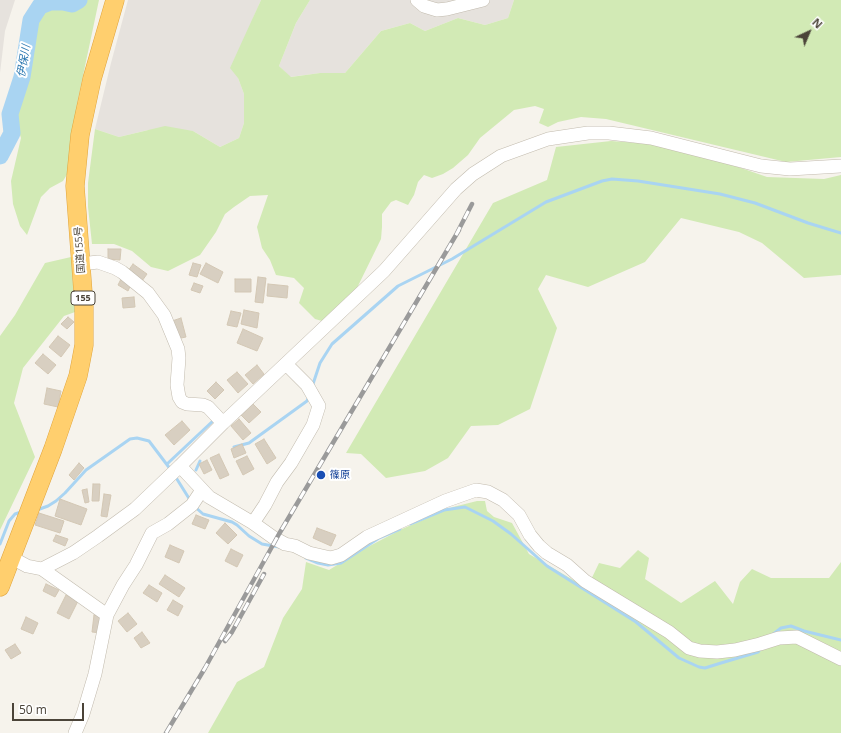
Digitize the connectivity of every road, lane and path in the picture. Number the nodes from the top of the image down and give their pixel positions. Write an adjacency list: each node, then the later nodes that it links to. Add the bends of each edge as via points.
1 (115, 0): 5 (highway, 国道155号 / 155, via 92,80 80,135 75,186)
2 (417, 0): 3 (street, via 424,6 436,10)
3 (483, 0)
4 (841, 166): 6 (street, via 790,169 761,166 651,138 609,133 548,139 522,148 488,164 456,189 384,271)
5 (81, 264): 7 (street, via 98,262 115,268 148,293 164,315 178,348 179,397 187,404 208,407); 11 (highway, 国道155号 / 155, via 84,345 78,376)
6 (286, 364): 7 (street); 10 (street, via 307,385 319,406 309,431)
7 (223, 423): 8 (street)
8 (180, 466): 9 (street); 12 (street, via 135,509 111,527 73,553)
9 (202, 490): 10 (street, via 209,497); 14 (street, via 192,504 168,524 152,533)
10 (253, 523): 15 (street, via 285,544 331,558 445,501 476,490 488,492 503,500 518,515 530,535 547,553 567,565 585,581 669,632 689,648 700,651 729,651 779,638 797,637)
11 (12, 558): 12 (street, via 27,566); 13 (highway, 国道155号 / 155)
12 (42, 569): 14 (street)
13 (0, 587)
14 (107, 615): 16 (street, via 95,674)
15 (841, 659)
16 (76, 733)

